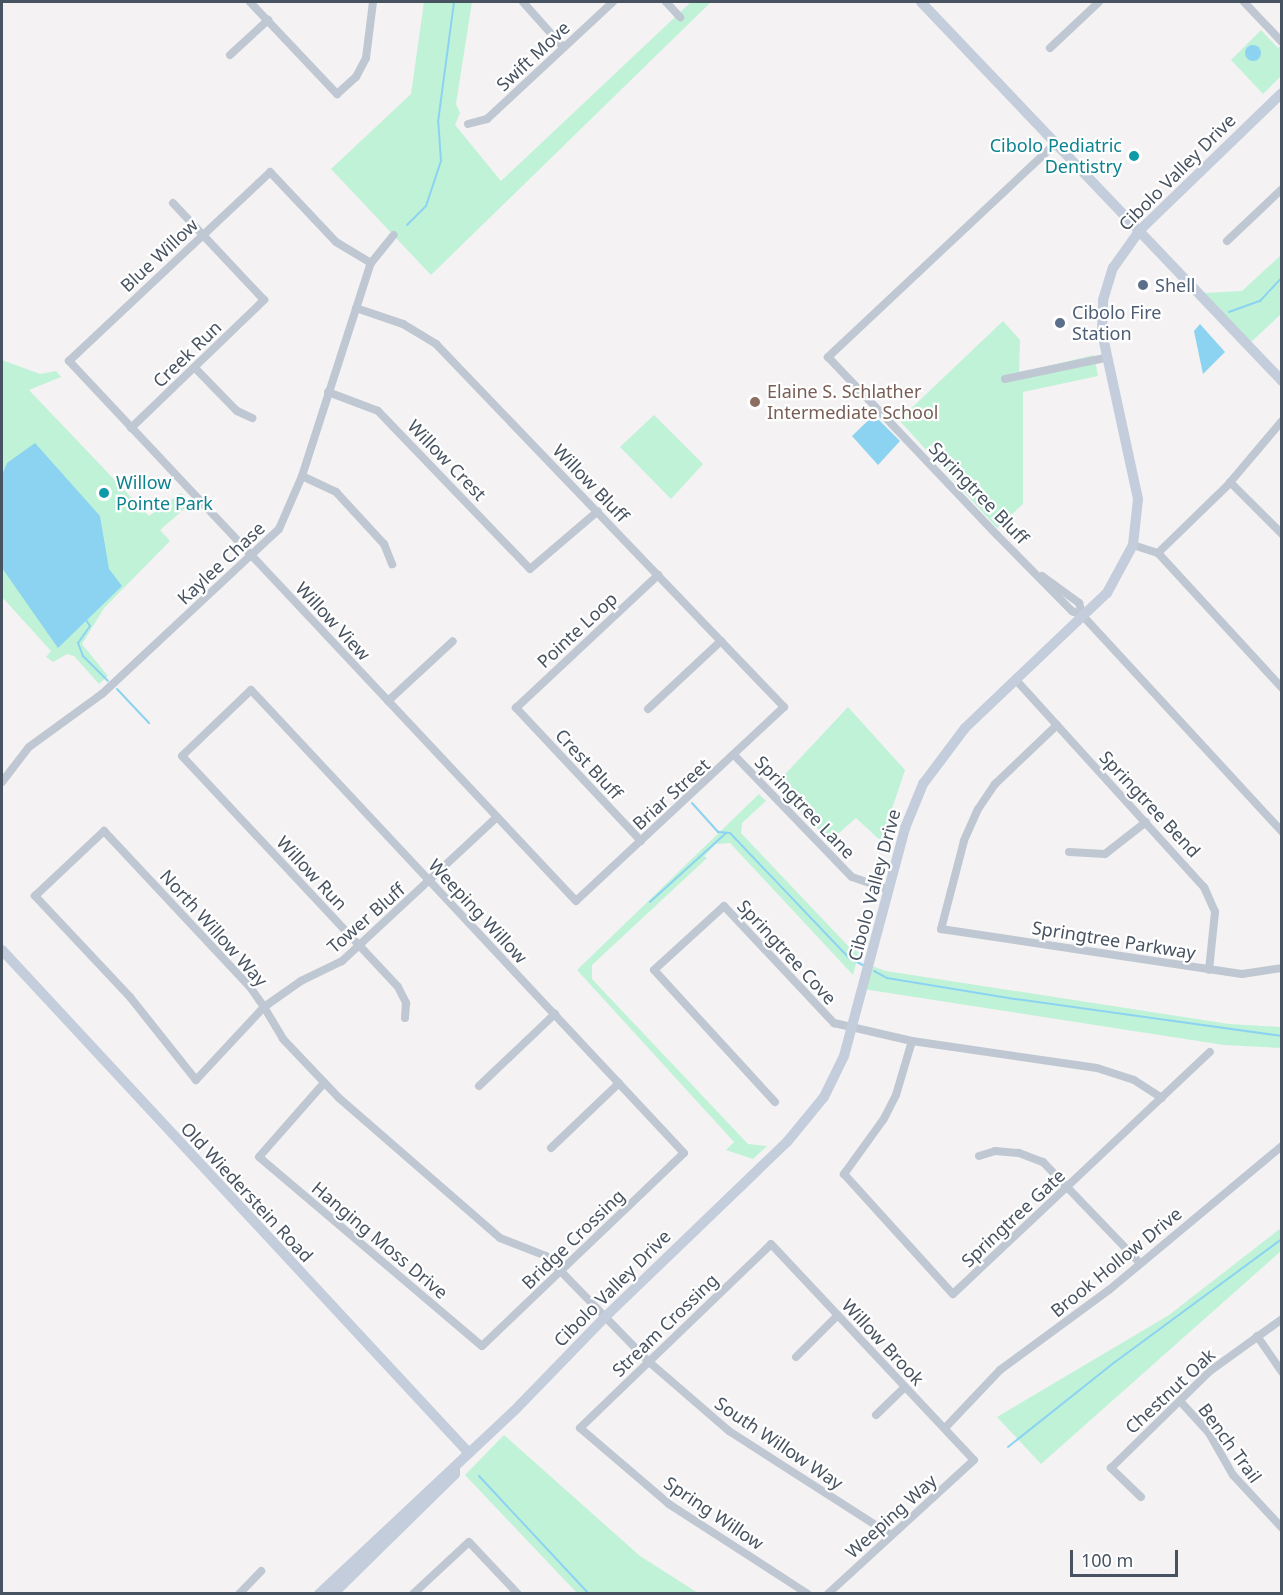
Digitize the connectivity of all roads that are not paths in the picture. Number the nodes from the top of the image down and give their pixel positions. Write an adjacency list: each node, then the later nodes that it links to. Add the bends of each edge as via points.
1 (250, 2): 10 (street)
2 (373, 2): 10 (street, via 366,58 356,77 337,94)
3 (523, 2): 12 (street)
4 (614, 2): 12 (street, Swift Move)
5 (666, 2): 9 (street)
6 (921, 2): 17 (main road)
7 (1099, 2): 13 (street)
8 (1244, 2): 11 (street)
9 (680, 17)
10 (268, 20): 14 (street)
11 (1281, 41)
12 (563, 47): 16 (street, Swift Move, via 487,119)
13 (1050, 48)
14 (230, 55)
15 (1281, 93): 20 (main road, Cibolo Valley Drive)
16 (468, 124)
17 (1056, 143): 20 (main road); 44 (street, Springtree Bluff, via 828,357 1035,571 1079,603)
18 (1281, 189): 23 (street)
19 (173, 203): 21 (street)
20 (1140, 230): 26 (main road, Cibolo Valley Drive, via 1125,247 1107,285 1101,317); 30 (main road)
21 (203, 234): 24 (street, Blue Willow, via 270,172 336,242); 27 (street, Blue Willow); 28 (street, Creek Run, via 264,300)
22 (394, 235): 24 (street, Kaylee Chase)
23 (1227, 241)
24 (371, 263): 25 (street, Kaylee Chase)
25 (356, 308): 31 (street, Kaylee Chase); 37 (street, Willow Bluff, via 403,324 436,344)
26 (1105, 358): 29 (street); 39 (main road, Cibolo Valley Drive, via 1138,499)
27 (69, 361): 34 (street, Willow View)
28 (195, 368): 32 (street, via 237,411); 34 (street, Creek Run)
29 (1005, 379)
30 (1281, 381)
31 (328, 392): 35 (street, Kaylee Chase); 37 (street, Willow Crest, via 378,411 530,569)
32 (252, 418)
33 (1281, 421): 36 (street)
34 (131, 428): 41 (street, Willow View)
35 (302, 476): 41 (street, Kaylee Chase, via 285,521); 42 (street, via 336,492 384,544)
36 (1230, 482): 38 (street); 40 (street)
37 (598, 511): 43 (street, Willow Bluff)
38 (1281, 534)
39 (1133, 545): 40 (street); 44 (main road, Cibolo Valley Drive, via 1116,581)
40 (1158, 553): 48 (street)
41 (251, 555): 50 (street, Willow View); 56 (street, Kaylee Chase, via 102,694 36,740)
42 (392, 564)
43 (658, 575): 46 (street, Willow Bluff); 52 (street, Pointe Loop)
44 (1083, 616): 47 (main road, Cibolo Valley Drive); 59 (street, Springtree Bluff)
45 (453, 641): 50 (street)
46 (722, 641): 51 (street, Willow Bluff); 53 (street)
47 (1016, 680): 54 (street, Springtree Bend); 63 (main road, Cibolo Valley Drive, via 964,728 932,768 908,819)
48 (1281, 688)
49 (251, 690): 62 (street, Weeping Willow); 65 (street, Willow Run, via 182,756)
50 (388, 701): 57 (street, Willow View)
51 (784, 707): 55 (street, Briar Street)
52 (516, 708): 60 (street, Crest Bluff)
53 (648, 709)
54 (1057, 724): 58 (street, Springtree Bend); 68 (street, Springtree Parkway, via 995,784 978,809 964,841 941,928)
55 (735, 756): 60 (street, Briar Street); 63 (street, Springtree Lane, via 852,877)
56 (2, 782)
57 (497, 817): 62 (street, Tower Bluff); 64 (street, Willow View)
58 (1146, 822): 61 (street, via 1105,854); 68 (street, Springtree Bend, via 1212,900 1215,922)
59 (1281, 832)
60 (641, 841): 64 (street, Briar Street)
61 (1070, 852)
62 (430, 881): 65 (street, Tower Bluff); 70 (street, Weeping Willow)
63 (889, 890): 72 (main road, Cibolo Valley Drive)
64 (576, 901)
65 (360, 947): 69 (street, Tower Bluff); 71 (street, Willow Run, via 403,993)
66 (2, 950): 102 (main road, Old Wiederstein Road)
67 (1281, 968): 68 (street, Springtree Parkway, via 1254,974)
68 (1209, 970)
69 (264, 1007): 75 (street, Tower Bluff); 75 (street, North Willow Way, via 104,831 35,896 130,997); 76 (street, North Willow Way, via 283,1040)
70 (555, 1014): 77 (street, Weeping Willow); 78 (street)
71 (405, 1018)
72 (853, 1029): 73 (street, Springtree Cove); 80 (street, Springtree Cove, via 823,1014 724,906 654,970); 90 (main road, Cibolo Valley Drive, via 834,1077 804,1124)
73 (912, 1041): 79 (street, Springtree Cove, via 1097,1068 1134,1080); 85 (street, Springtree Gate, via 902,1077 883,1119 844,1174 953,1294)
74 (1210, 1052): 79 (street, Springtree Gate)
75 (196, 1080)
76 (324, 1083): 88 (street, North Willow Way, via 500,1238 540,1252); 93 (street, Hanging Moss Drive, via 259,1156)
77 (619, 1083): 82 (street); 83 (street, Weeping Willow)
78 (479, 1086)
79 (1162, 1098): 85 (street, Springtree Gate)
80 (775, 1102)
81 (1281, 1146): 87 (street, Brook Hollow Drive)
82 (551, 1148)
83 (684, 1153): 88 (street, Bridge Crossing)
84 (979, 1156): 85 (street, via 995,1151 1032,1156)
85 (1069, 1186): 87 (street)
86 (771, 1244): 89 (street, Willow Brook); 95 (street, Stream Crossing)
87 (1140, 1263): 101 (street, Brook Hollow Drive, via 1078,1315 1000,1370)
88 (561, 1271): 90 (street, North Willow Way); 93 (street, Bridge Crossing)
89 (838, 1315): 94 (street); 97 (street, Willow Brook)
90 (605, 1317): 95 (street, South Willow Way); 102 (main road, Cibolo Valley Drive)
91 (1281, 1319): 92 (street, Chestnut Oak)
92 (1257, 1336): 96 (street); 98 (street, Chestnut Oak, via 1210,1371)
93 (482, 1346)
94 (796, 1357)
95 (648, 1361): 100 (street, Stream Crossing); 107 (street, South Willow Way, via 729,1431)
96 (1281, 1372)
97 (905, 1387): 99 (street); 101 (street, Willow Brook)
98 (1180, 1401): 105 (street, Chestnut Oak, via 1111,1468); 106 (street, Bench Trail, via 1209,1433 1233,1475)
99 (876, 1415)
100 (580, 1428): 114 (street, Spring Willow, via 669,1504)
101 (945, 1428): 103 (street, Willow Brook)
102 (469, 1454): 104 (main road, Cibolo Valley Drive)
103 (974, 1460): 107 (street, Weeping Way)
104 (455, 1468): 110 (main road, Cibolo Valley Drive); 111 (main road, Cibolo Valley Drive, via 447,1482)
105 (1141, 1497)
106 (1281, 1528)
107 (891, 1535): 115 (street, Weeping Way)
108 (261, 1571): 109 (street)
109 (239, 1593)
110 (319, 1593)
111 (333, 1593)
112 (413, 1593): 113 (street, via 469,1542)
113 (518, 1593)
114 (808, 1593)
115 (828, 1593)

